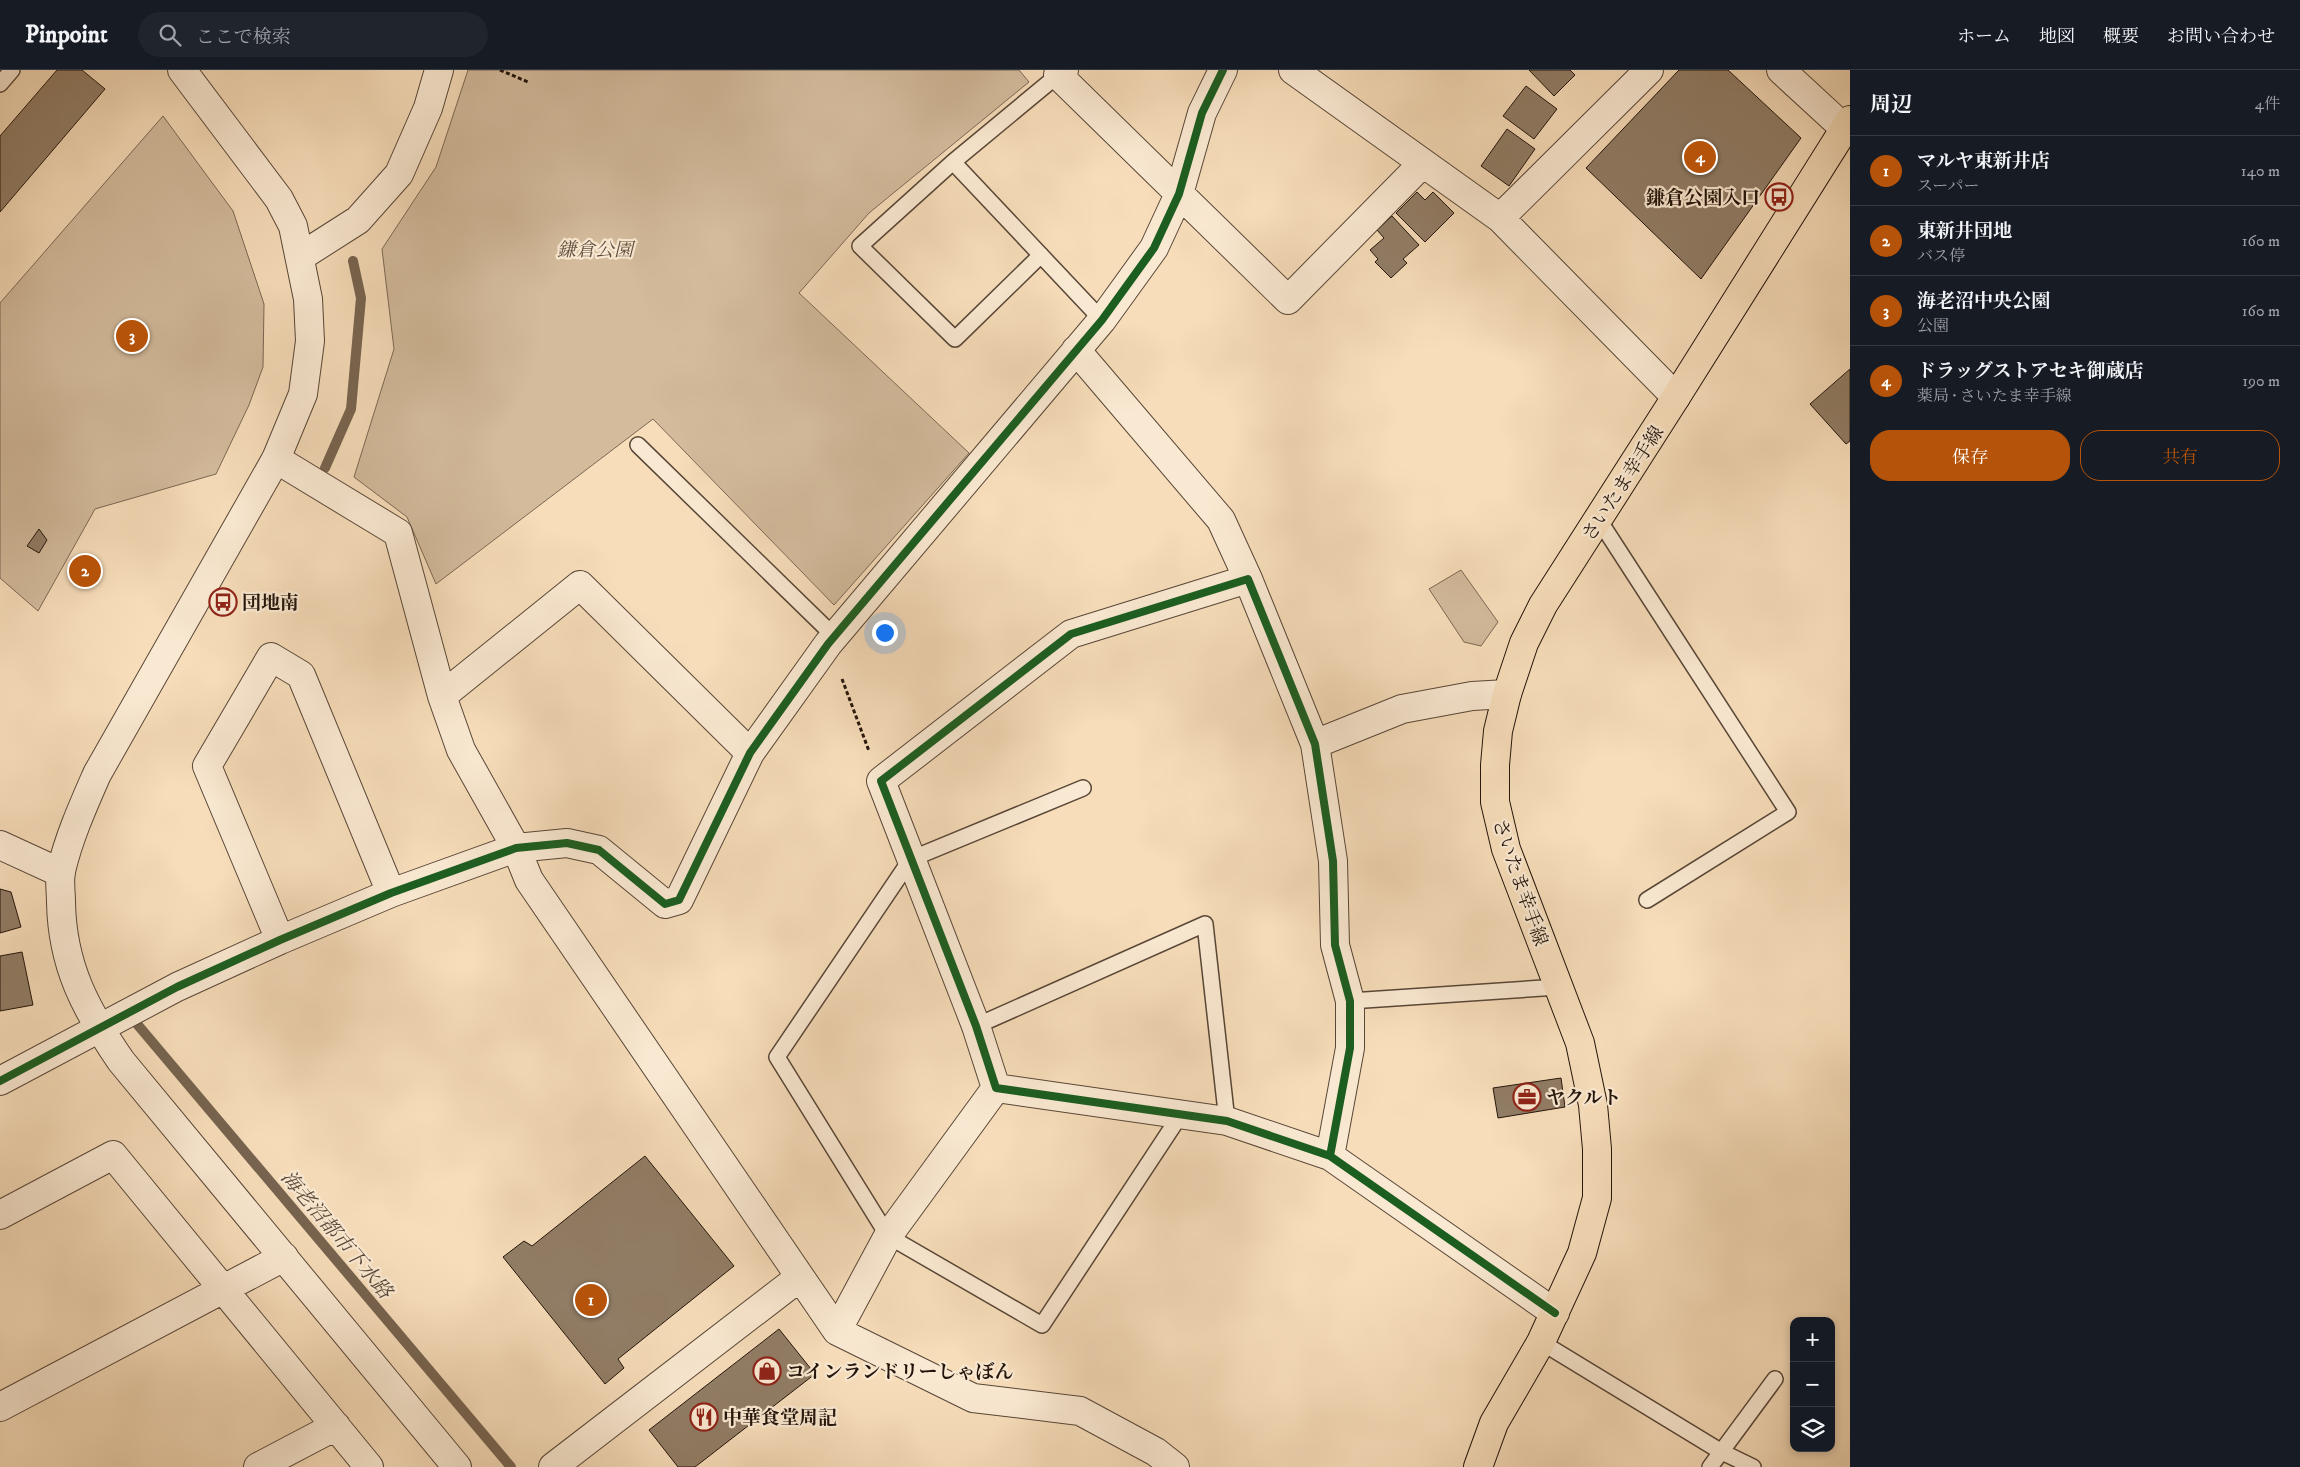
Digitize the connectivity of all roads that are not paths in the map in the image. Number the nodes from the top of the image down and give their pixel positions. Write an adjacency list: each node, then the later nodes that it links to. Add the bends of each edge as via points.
1 (12, 70): 9 (lane)
2 (182, 70): 16 (street, via 279,200 293,226)
3 (439, 70): 16 (street, via 428,108 399,174 358,220)
4 (1223, 70): 13 (street, via 1202,113)
5 (1293, 70): 12 (street)
6 (1649, 70): 14 (street)
7 (1782, 70): 10 (street)
8 (1061, 73): 11 (lane); 13 (street)
9 (0, 84)
10 (1847, 124): 19 (main road, さいたま幸手線)
11 (954, 162): 15 (lane); 15 (lane, via 860,246 955,339)
12 (1422, 164): 13 (street, via 1288,300); 14 (street)
13 (1180, 194): 17 (street, via 1154,248)
14 (1500, 218): 19 (street)
15 (1041, 255): 17 (lane)
16 (300, 257): 21 (street, via 308,299 310,341 303,394)
17 (1102, 320): 18 (street)
18 (1076, 350): 23 (street, via 1221,520); 24 (street)
19 (1676, 397): 22 (main road, さいたま幸手線)
20 (638, 445): 24 (lane)
21 (276, 459): 26 (street, via 398,533); 33 (street, via 97,774 77,819)
22 (1599, 520): 25 (main road, さいたま幸手線, via 1543,605 1524,643); 35 (lane, via 1788,812)
23 (1248, 579): 27 (street); 32 (street, via 1071,634 880,782)
24 (831, 640): 28 (street)
25 (1507, 694): 27 (street, via 1472,696 1402,710); 37 (main road, さいたま幸手線, via 1498,731 1495,802 1506,849)
26 (442, 696): 28 (street, via 580,585); 31 (street, via 461,750)
27 (1315, 744): 38 (street, via 1333,861 1335,945)
28 (750, 753): 31 (street, via 679,900 664,904 599,850 567,843)
29 (1083, 788): 32 (lane)
30 (0, 844): 33 (street)
31 (516, 848): 34 (street); 49 (street, via 529,880)
32 (911, 859): 39 (street); 47 (lane, via 777,1057)
33 (60, 874): 40 (street, via 67,952 86,1006)
34 (391, 893): 36 (street); 36 (street, via 301,675 272,658 207,766)
35 (1647, 900)
36 (280, 940): 40 (street, via 177,987)
37 (1558, 987): 38 (lane); 51 (main road, さいたま幸手線, via 1580,1043 1592,1105 1597,1149 1597,1198 1582,1253)
38 (1350, 1001): 45 (street, via 1350,1048)
39 (976, 1026): 42 (street); 44 (lane, via 1205,924)
40 (99, 1028): 41 (street); 48 (street, via 121,1061)
41 (0, 1080)
42 (996, 1088): 43 (street); 47 (street)
43 (1181, 1114): 44 (street); 47 (lane, via 1042,1325)
44 (1227, 1121): 45 (street)
45 (1330, 1156): 51 (street)
46 (0, 1215): 50 (street, via 113,1155)
47 (888, 1236): 52 (street)
48 (284, 1256): 50 (street); 61 (street)
49 (800, 1277): 52 (street); 62 (street)
50 (224, 1288): 55 (street); 56 (street)
51 (1555, 1314): 53 (main road, さいたま幸手線)
52 (837, 1331): 58 (street, via 973,1398 1080,1411)
53 (1541, 1342): 57 (lane); 63 (main road, さいたま幸手線, via 1494,1423)
54 (1775, 1379): 57 (lane)
55 (0, 1407)
56 (336, 1426): 59 (street); 60 (street)
57 (1720, 1451): 64 (lane); 65 (lane)
58 (1157, 1462)
59 (258, 1467)
60 (369, 1467)
61 (457, 1467)
62 (553, 1467)
63 (1478, 1467)
64 (1710, 1467)
65 (1753, 1467)

